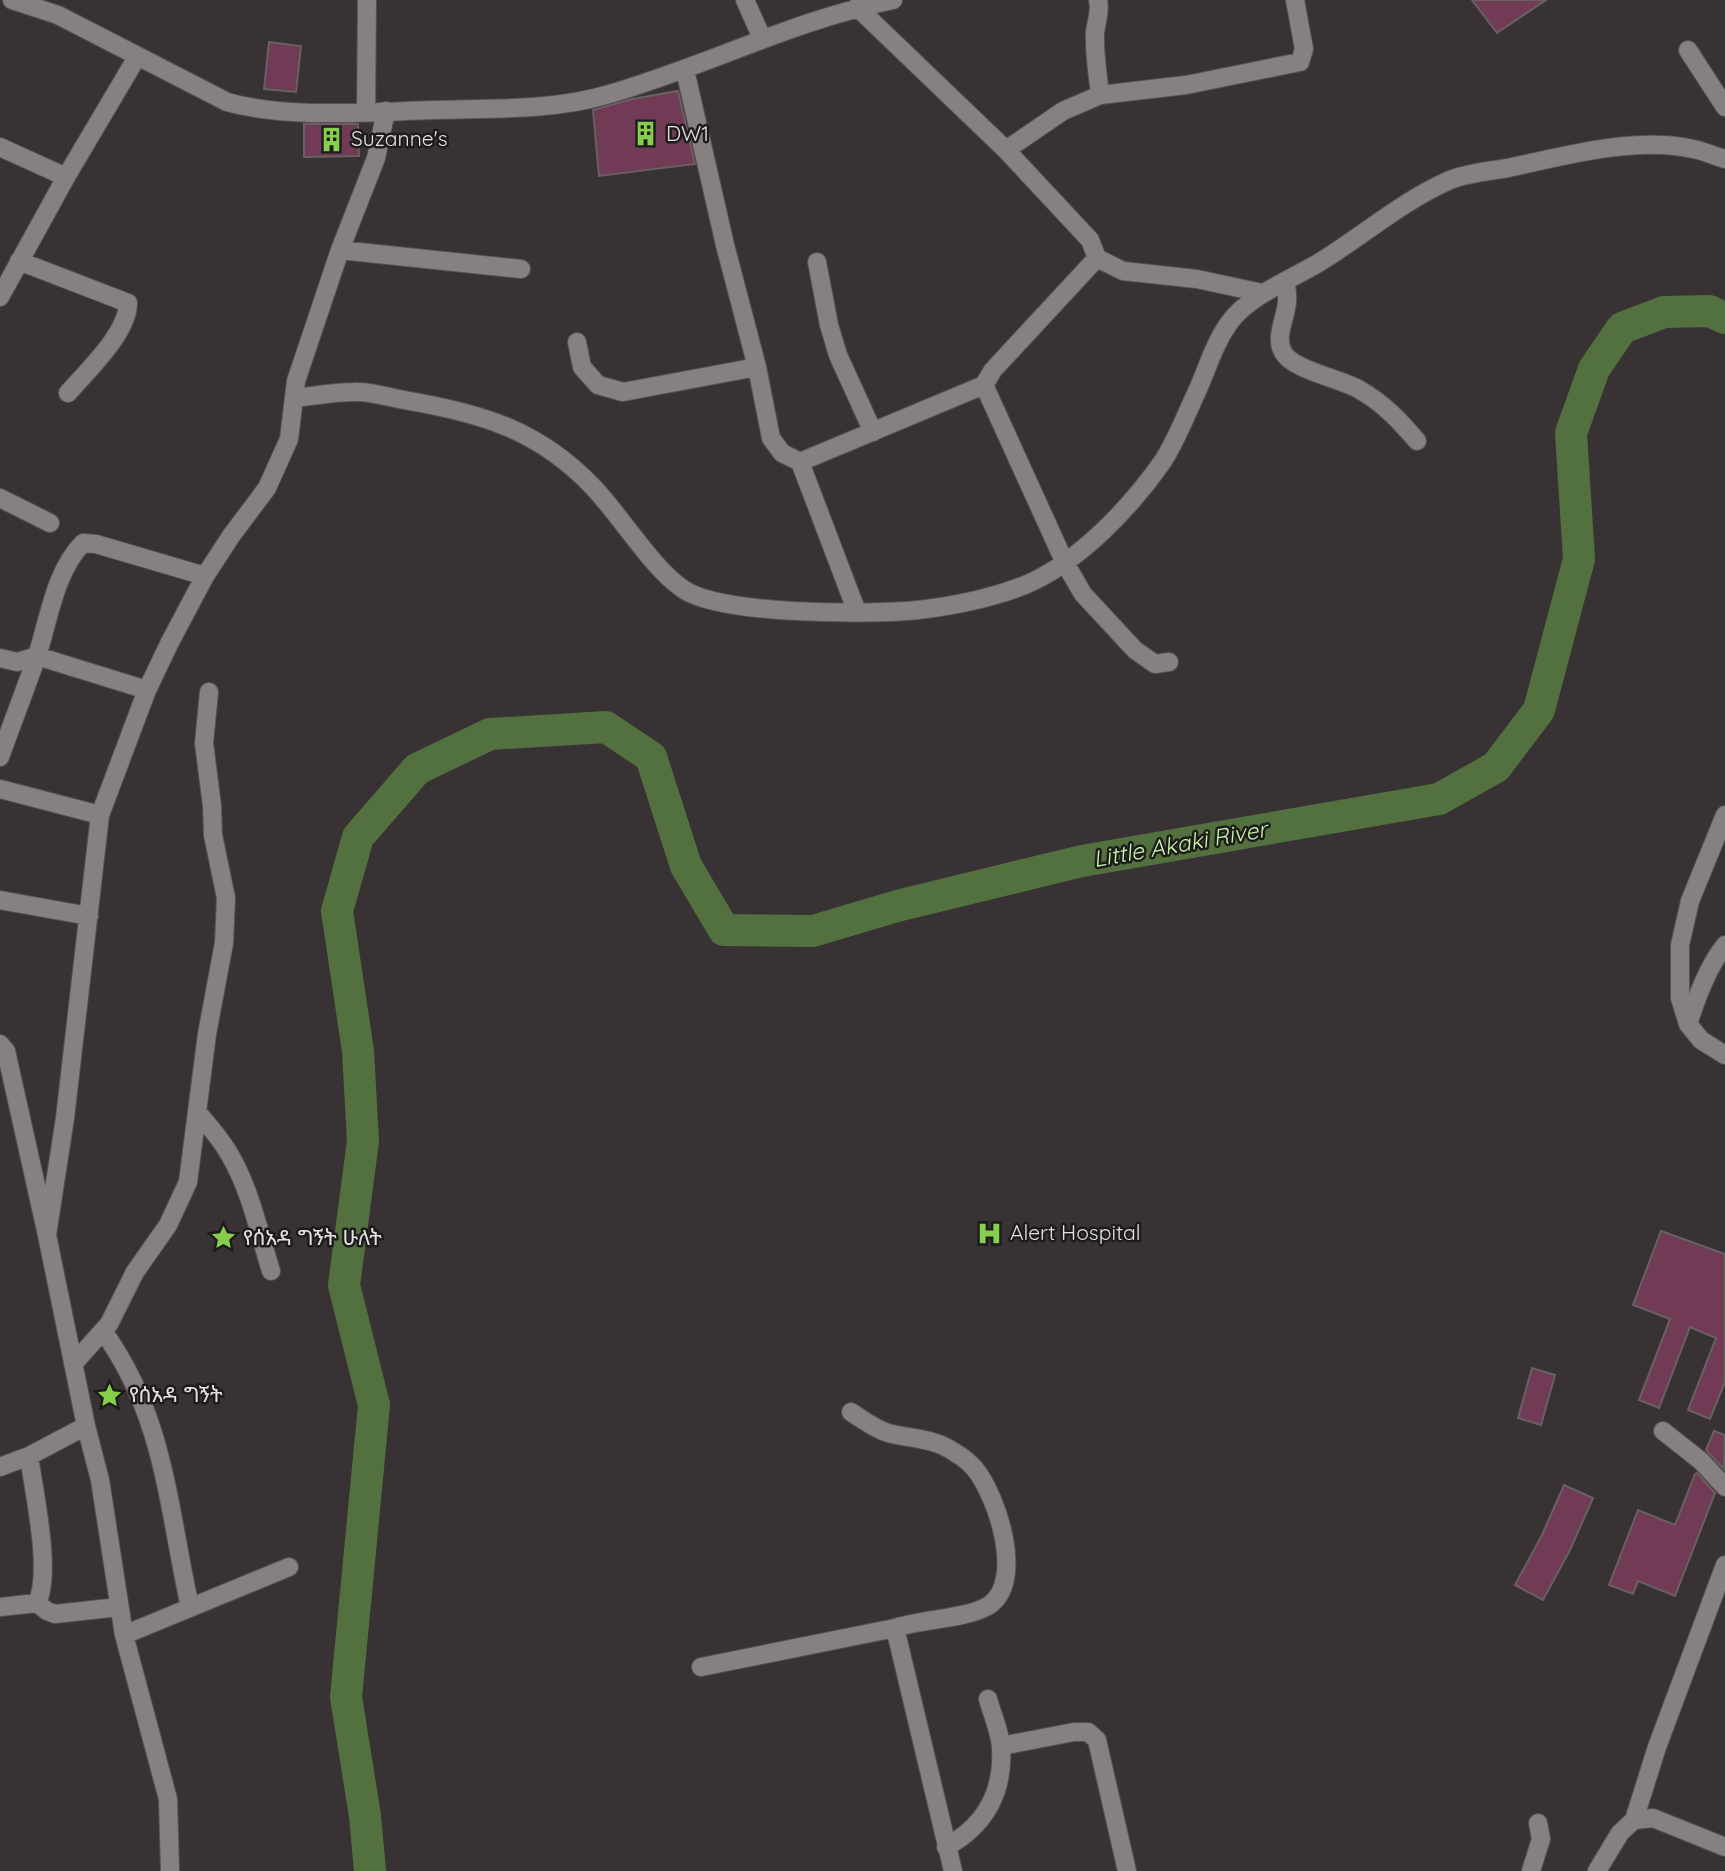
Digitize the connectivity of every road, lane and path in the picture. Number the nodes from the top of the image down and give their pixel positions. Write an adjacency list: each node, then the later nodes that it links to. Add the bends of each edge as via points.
1 (12, 0): 10 (street, via 58,15)
2 (367, 0): 15 (street)
3 (745, 0): 8 (street)
4 (893, 0): 7 (street)
5 (1098, 0): 12 (street, via 1095,46)
6 (1295, 0): 12 (street, via 1304,49 1300,62 1186,85)
7 (857, 7): 8 (street); 17 (street)
8 (762, 38): 11 (street)
9 (1688, 50): 13 (street)
10 (137, 57): 15 (street, via 227,102 254,110); 19 (street)
11 (685, 70): 14 (street, via 561,106); 29 (street)
12 (1100, 95): 17 (street, via 1063,111)
13 (1725, 107)
14 (386, 111): 15 (street); 20 (street, via 376,158)
15 (366, 113)
16 (0, 147): 19 (street)
17 (1006, 150): 21 (street, via 1090,240)
18 (1725, 159): 25 (street, via 1690,148 1633,145 1455,178 1405,202)
19 (66, 177): 22 (street)
20 (340, 250): 24 (street); 32 (street)
21 (1097, 258): 26 (street, via 1123,271 1198,279); 30 (street)
22 (19, 261): 27 (street); 31 (street, via 128,303 117,334)
23 (817, 261): 33 (street, via 838,355)
24 (522, 269)
25 (1284, 284): 26 (street); 34 (street, via 1289,296 1278,341 1284,355 1358,388 1401,422)
26 (1262, 293): 38 (street, via 1232,318 1213,349 1165,458 1122,512)
27 (0, 297)
28 (577, 342): 29 (street, via 582,367 598,385 623,392)
29 (757, 367): 35 (street, via 771,438 782,453)
30 (984, 385): 33 (street); 38 (street)
31 (68, 393)
32 (294, 398): 39 (street, via 289,439 267,488); 40 (street, via 356,391 466,411 541,443 592,486 684,590 733,606)
33 (873, 432): 35 (street)
34 (1416, 442)
35 (800, 462): 40 (street)
36 (0, 498): 37 (street)
37 (50, 523)
38 (1065, 562): 40 (street, via 1027,584 988,596 918,610); 43 (street, via 1083,594 1135,650 1155,664)
39 (205, 576): 41 (street, via 83,543 71,555 60,581); 44 (street)
40 (857, 612)
41 (37, 656): 42 (street, via 17,662); 44 (street); 46 (street)
42 (0, 658)
43 (1169, 662)
44 (147, 690): 48 (street)
45 (209, 692): 56 (street, via 204,743 213,835 226,898 225,943 207,1034)
46 (0, 757)
47 (0, 789): 48 (street)
48 (100, 815): 51 (street)
49 (1725, 815): 53 (street, via 1689,901 1680,945 1680,998)
50 (0, 900): 51 (street)
51 (89, 916): 57 (street)
52 (1723, 951): 53 (street, via 1699,991)
53 (1688, 1024): 55 (street, via 1701,1040)
54 (0, 1044): 57 (street, via 6,1051)
55 (1725, 1055)
56 (198, 1113): 58 (street, via 236,1167); 59 (street, via 182,1197)
57 (47, 1235): 60 (street)
58 (271, 1272)
59 (103, 1331): 60 (street); 72 (street, via 130,1374 155,1436)
60 (73, 1364): 62 (street)
61 (851, 1412): 73 (street, via 886,1432 937,1442 975,1468 1004,1539 1005,1579 998,1597 987,1606)
62 (86, 1426): 64 (street); 71 (street, via 100,1480)
63 (1663, 1431): 66 (street)
64 (29, 1456): 65 (street); 69 (street, via 44,1570)
65 (0, 1467)
66 (1725, 1487)
67 (1725, 1566): 78 (street)
68 (289, 1567): 72 (street)
69 (37, 1603): 70 (street); 71 (street, via 55,1615)
70 (0, 1606)
71 (119, 1607): 74 (street)
72 (191, 1607): 74 (street)
73 (895, 1628): 75 (street); 80 (street)
74 (124, 1635): 82 (street, via 168,1799)
75 (701, 1667)
76 (988, 1699): 77 (street)
77 (1001, 1746): 80 (street, via 997,1793 983,1817 964,1837); 84 (street, via 1088,1731 1097,1740)
78 (1634, 1820): 81 (street, via 1653,1818); 86 (street, via 1620,1833)
79 (1538, 1823): 85 (street, via 1541,1839)
80 (946, 1847): 83 (street)
81 (1725, 1847)
82 (170, 1871)
83 (953, 1871)
84 (1127, 1871)
85 (1531, 1871)
86 (1597, 1871)

